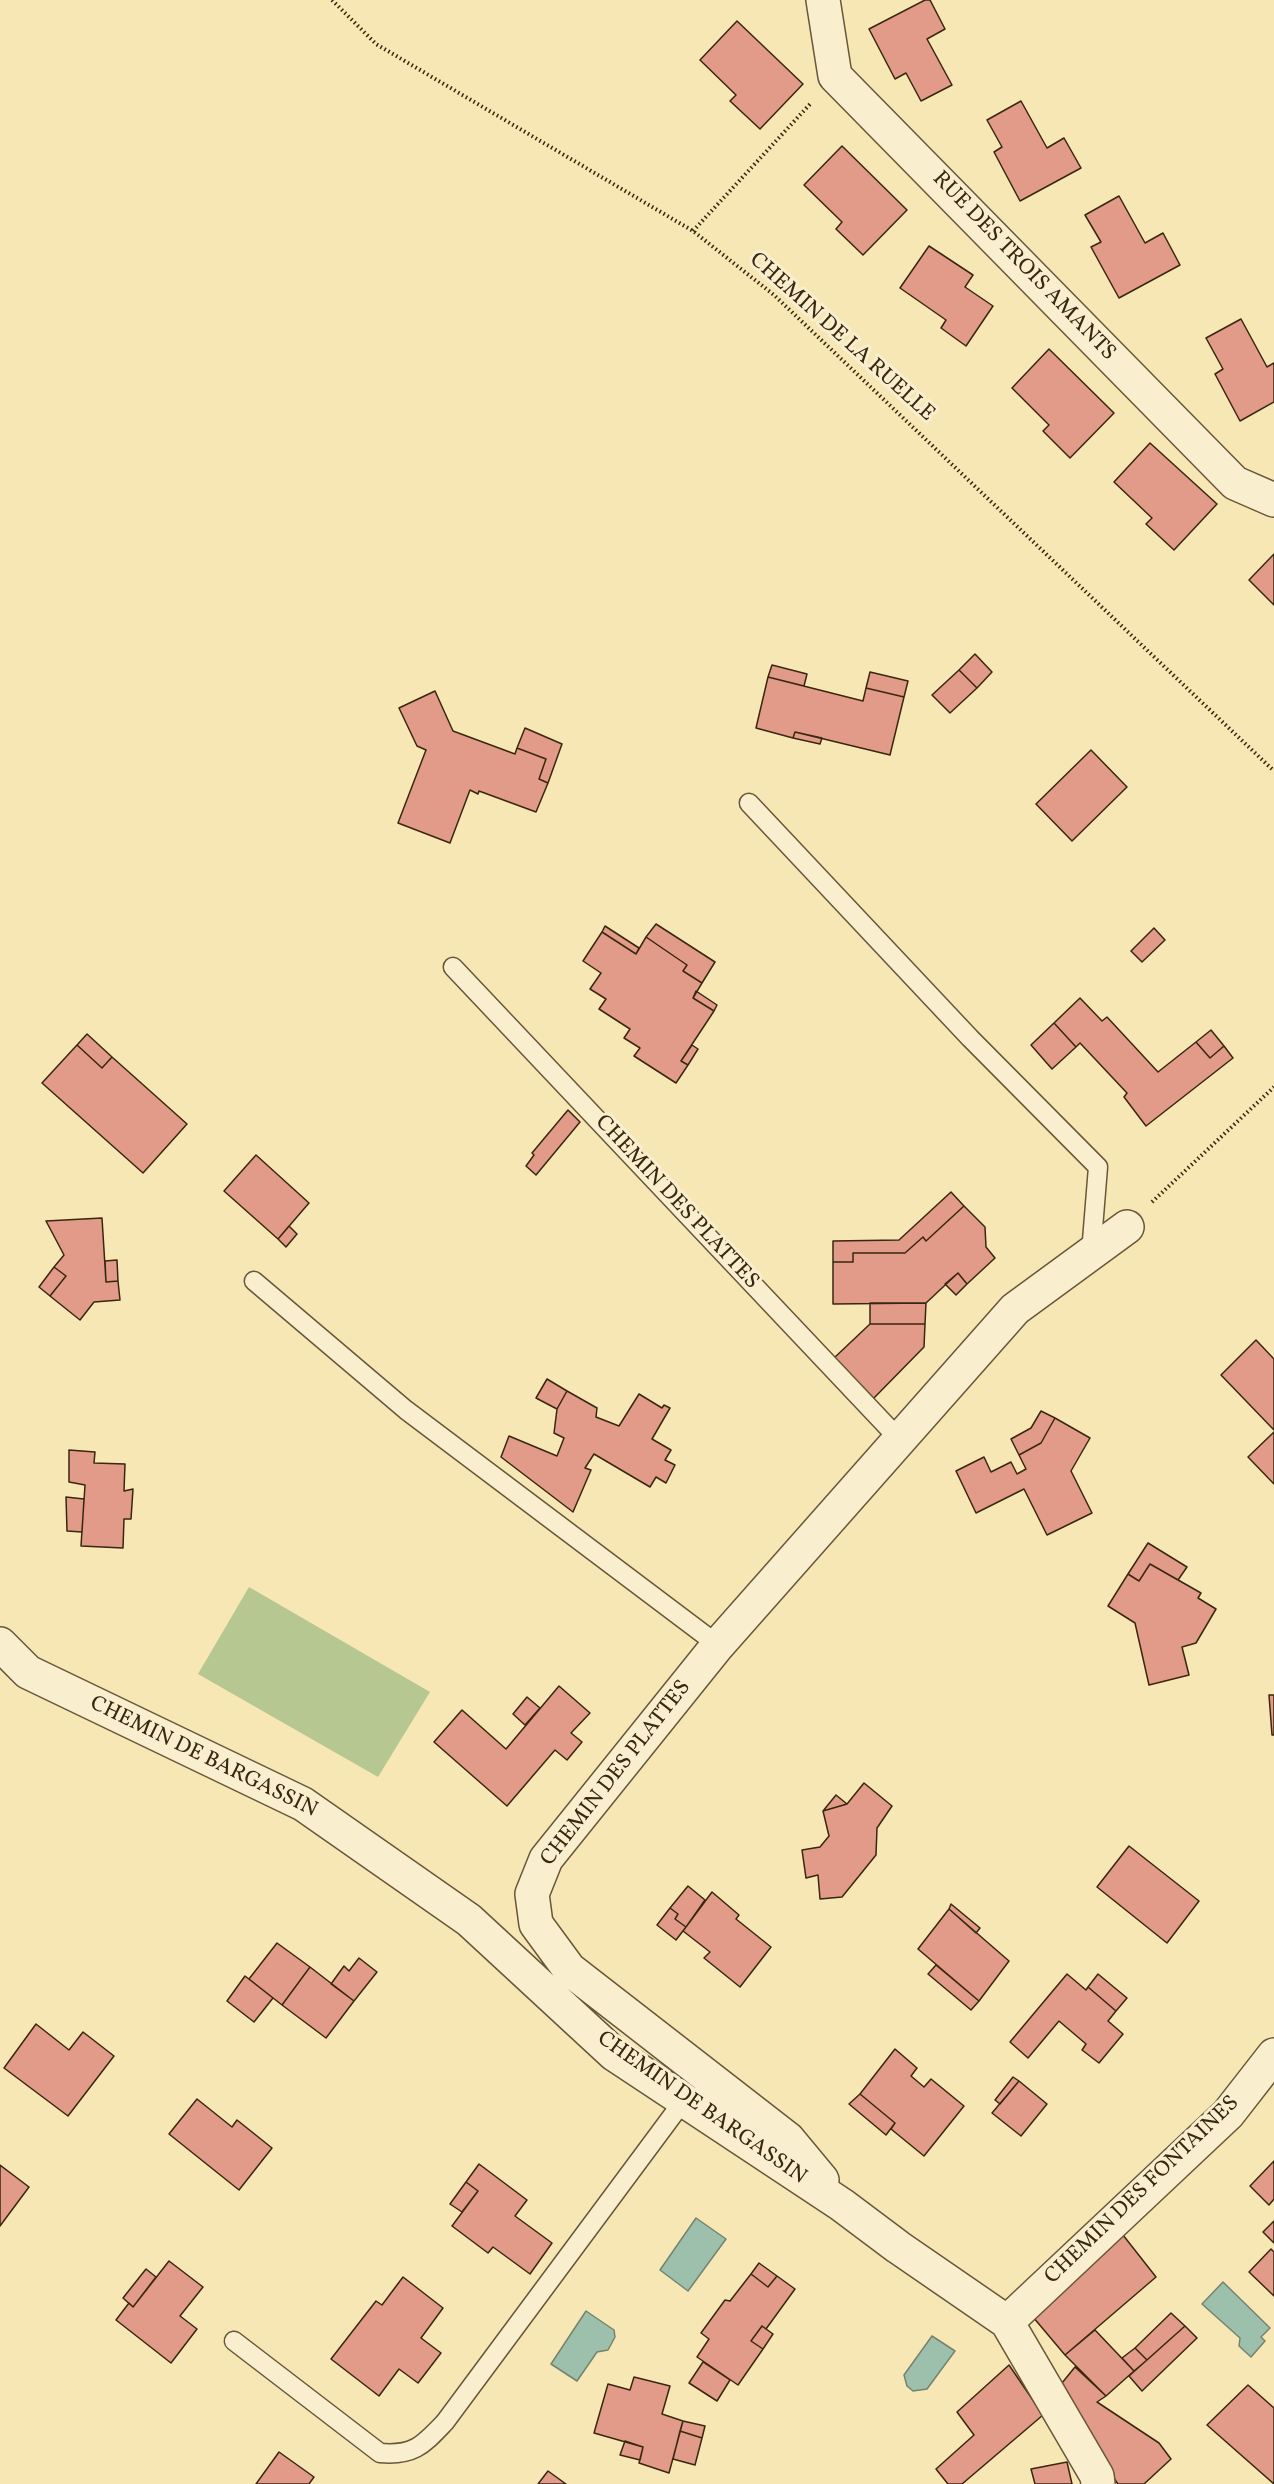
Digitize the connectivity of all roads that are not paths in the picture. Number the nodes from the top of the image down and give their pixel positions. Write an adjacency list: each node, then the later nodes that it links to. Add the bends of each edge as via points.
1 (823, 0): 2 (street, RUE DES TROIS AMANTS, via 836,76 1234,483)
2 (1274, 500)
3 (749, 803): 6 (lane, via 970,1038 1098,1167)
4 (453, 967): 8 (lane, CHEMIN DES PLATTES)
5 (1127, 1227): 6 (street, CHEMIN DES PLATTES)
6 (1091, 1253): 8 (street, CHEMIN DES PLATTES, via 1015,1309)
7 (254, 1281): 10 (lane, via 406,1410)
8 (899, 1439): 10 (street, CHEMIN DES PLATTES)
9 (0, 1644): 12 (street, CHEMIN DE BARGASSIN, via 28,1672 303,1804 469,1920 614,2054)
10 (718, 1645): 13 (street, CHEMIN DES PLATTES, via 546,1859 532,1894 536,1924 569,1969 788,2139)
11 (1274, 2055): 14 (street, CHEMIN DES FONTAINES, via 1228,2114)
12 (684, 2100): 13 (street, CHEMIN DE BARGASSIN); 15 (lane, via 445,2421 420,2448 397,2454 380,2453)
13 (842, 2205): 14 (street, CHEMIN DE BARGASSIN)
14 (1007, 2322): 16 (street, CHEMIN DE BARGASSIN, via 1097,2476)
15 (234, 2341)
16 (1098, 2484)

